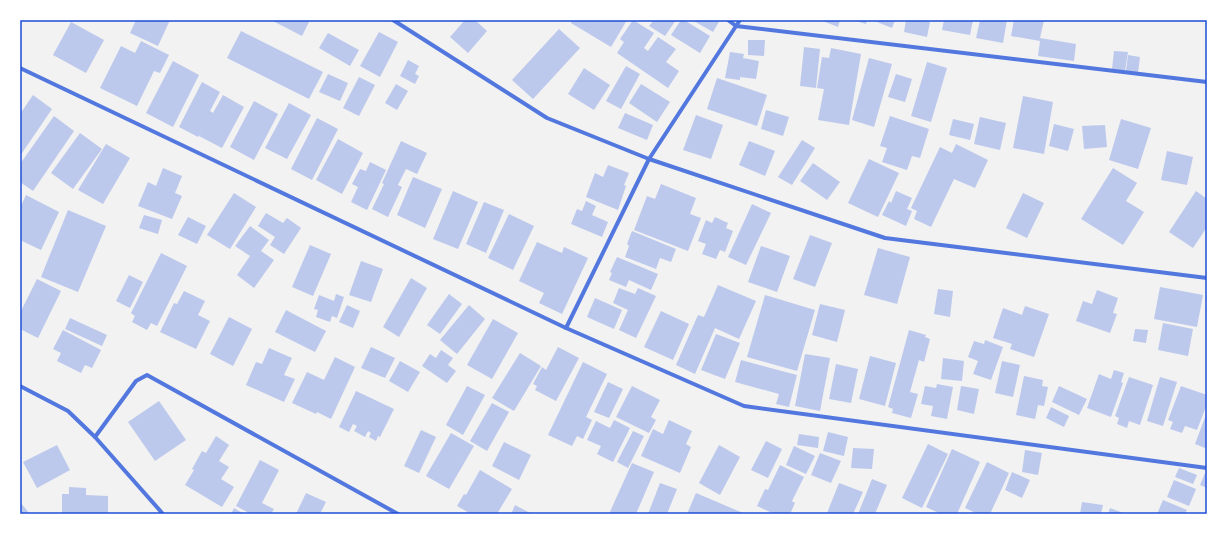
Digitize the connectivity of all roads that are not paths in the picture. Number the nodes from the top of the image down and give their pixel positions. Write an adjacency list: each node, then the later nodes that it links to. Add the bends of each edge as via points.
1 (393, 20): 7 (street, via 547,118)
2 (728, 20): 4 (street)
3 (740, 20): 4 (street)
4 (736, 26): 6 (street); 7 (street)
5 (20, 68): 9 (street)
6 (1207, 82)
7 (649, 159): 8 (street, via 885,238); 9 (street)
8 (1207, 278)
9 (566, 328): 12 (street, via 744,406)
10 (20, 386): 11 (street, via 68,411)
11 (94, 437): 13 (street); 14 (street, via 136,381 147,375)
12 (1207, 468)
13 (162, 514)
14 (398, 514)

